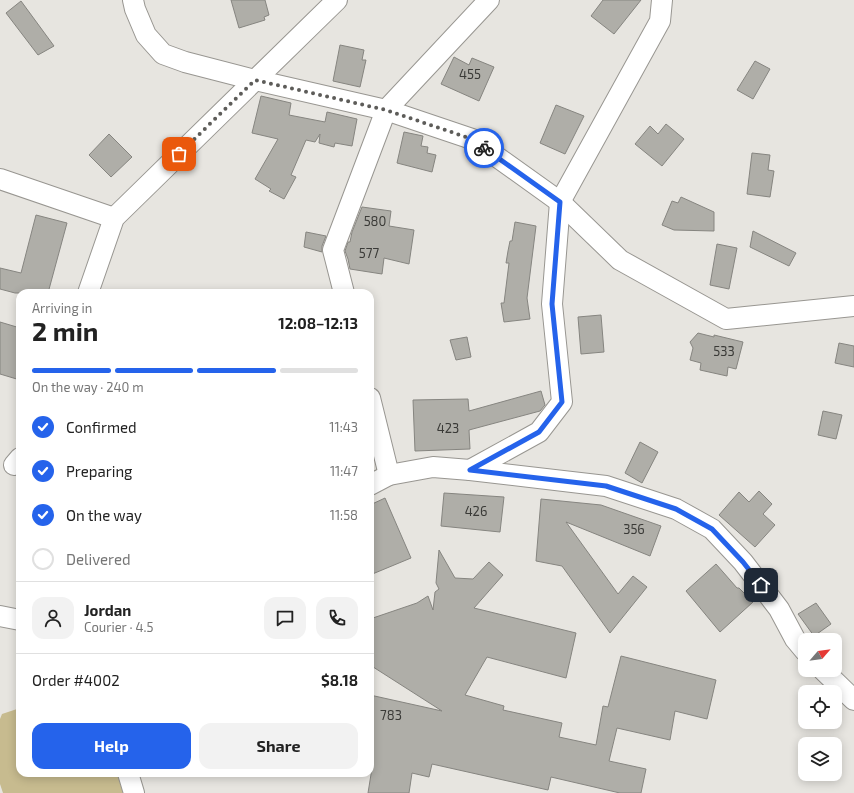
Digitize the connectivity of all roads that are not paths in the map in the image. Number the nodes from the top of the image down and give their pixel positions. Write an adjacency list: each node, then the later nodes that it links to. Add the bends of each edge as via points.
1 (133, 0): 5 (street, via 146,35 163,54)
2 (337, 0): 5 (street)
3 (489, 0): 6 (street)
4 (662, 0): 8 (street, via 660,21)
5 (255, 80): 6 (street); 9 (street)
6 (386, 110): 8 (street, via 472,139); 11 (street, via 333,250)
7 (0, 179): 9 (street)
8 (560, 202): 12 (street, via 620,260 726,319); 14 (street, via 552,304 562,402 539,432)
9 (114, 218): 10 (street)
10 (89, 289)
11 (343, 289)
12 (854, 306)
13 (374, 414): 15 (street)
14 (470, 470): 15 (street, via 433,467); 19 (street, via 606,486 676,509 712,529 743,562 779,609)
15 (389, 475): 16 (street)
16 (374, 483)
17 (0, 616): 18 (street)
18 (16, 619)
19 (798, 643)
20 (830, 677): 21 (street)
21 (854, 700)
22 (129, 777): 23 (street)
23 (134, 793)

